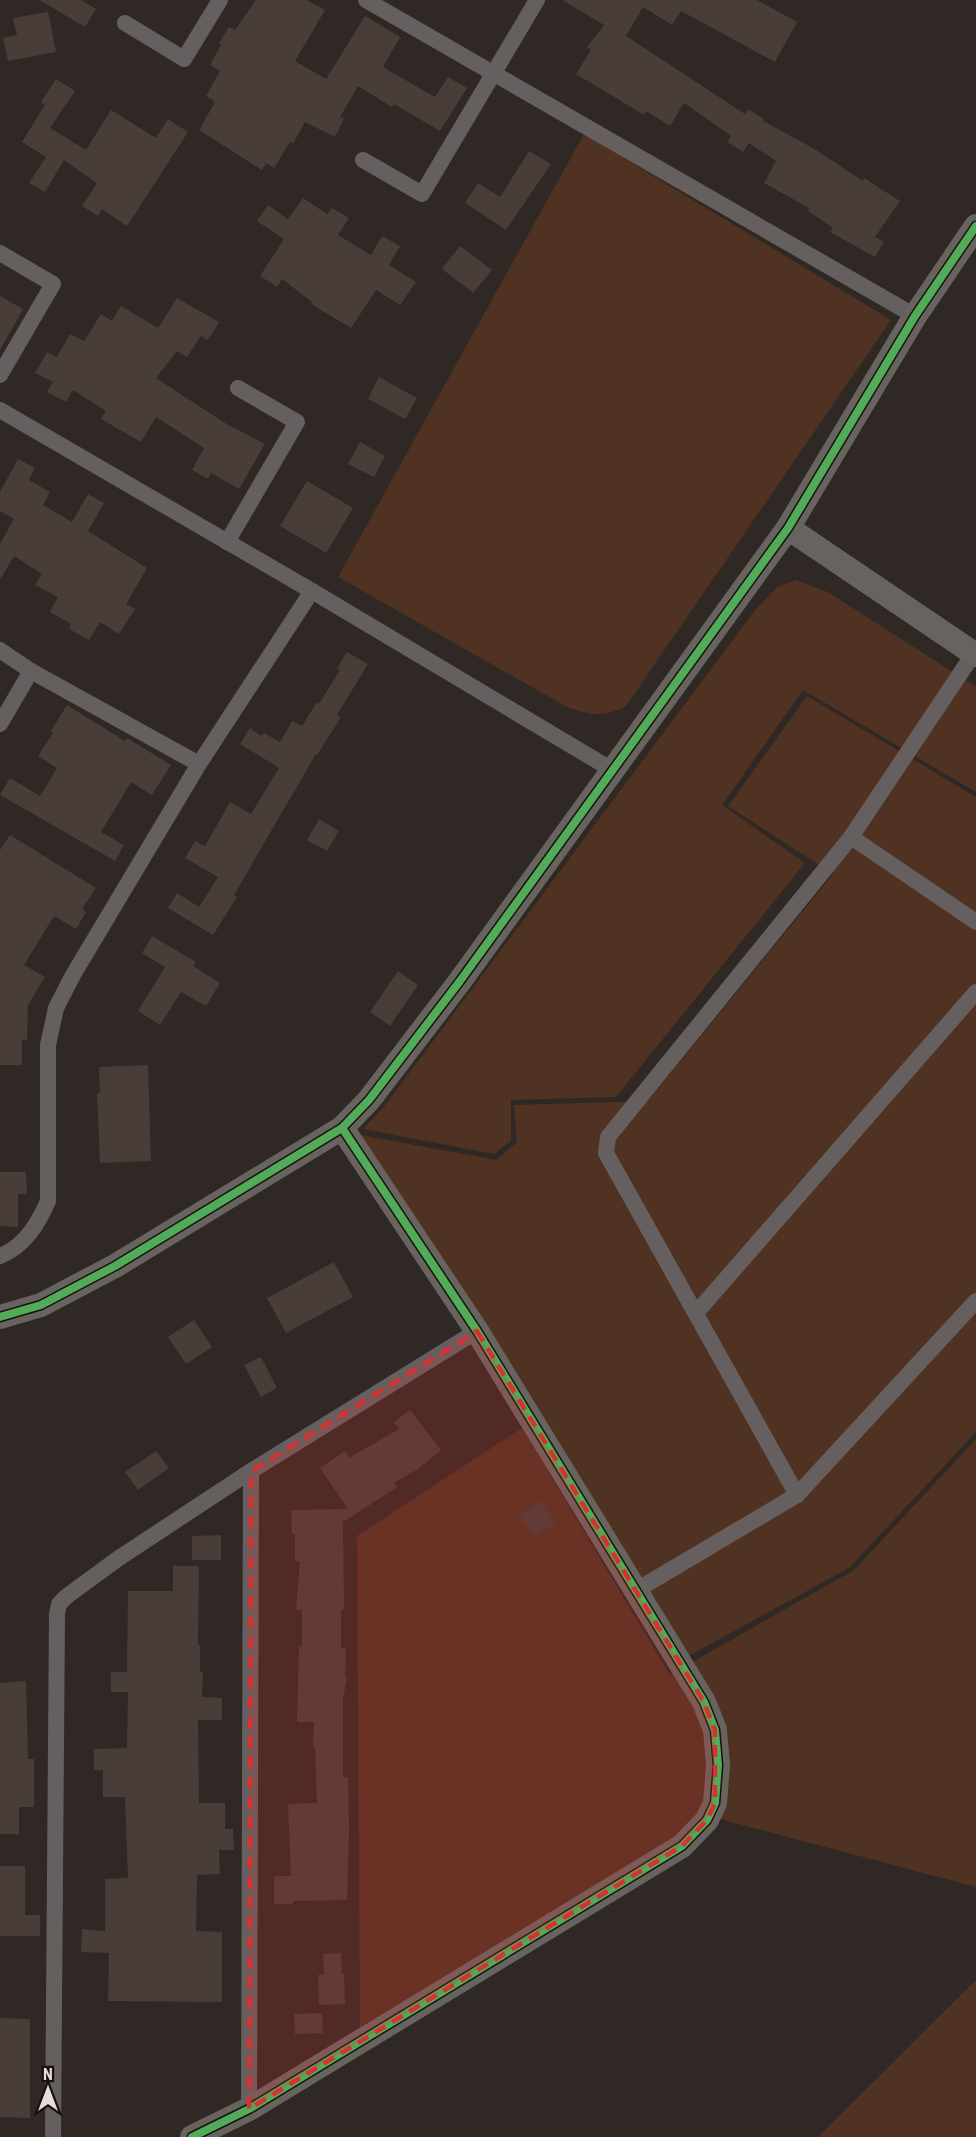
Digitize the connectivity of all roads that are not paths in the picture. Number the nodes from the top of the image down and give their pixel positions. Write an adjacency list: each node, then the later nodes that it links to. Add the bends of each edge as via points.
1 (220, 0): 4 (street, via 184,59)
2 (366, 0): 5 (street)
3 (537, 0): 5 (street)
4 (125, 23)
5 (494, 74): 6 (street, via 422,194); 9 (street)
6 (363, 160)
7 (976, 226): 9 (street)
8 (0, 253): 10 (street, via 53,284)
9 (915, 316): 13 (street)
10 (0, 375)
11 (238, 388): 14 (street, via 297,422)
12 (0, 411): 14 (street)
13 (788, 528): 17 (street); 21 (street)
14 (227, 542): 15 (street)
15 (312, 591): 20 (street); 21 (street)
16 (0, 650): 18 (street)
17 (975, 654): 22 (street)
18 (31, 671): 19 (street); 20 (street)
19 (0, 724)
20 (199, 764): 26 (street, via 56,1008 48,1045 48,1201 38,1223 23,1241)
21 (614, 771): 25 (street, via 460,981 369,1100)
22 (851, 837): 23 (street); 28 (street, via 608,1137 606,1153)
23 (976, 922)
24 (976, 992): 28 (street)
25 (342, 1128): 29 (street, via 115,1266 40,1305); 30 (street)
26 (0, 1256)
27 (976, 1301): 32 (street)
28 (696, 1313): 32 (street)
29 (0, 1317)
30 (477, 1331): 31 (street); 33 (street)
31 (251, 1471): 34 (street); 35 (street, via 119,1558 59,1604)
32 (797, 1495): 33 (street)
33 (636, 1591): 34 (street, via 704,1702 715,1730 715,1803 707,1820 682,1846)
34 (249, 2109): 36 (street)
35 (53, 2137)
36 (192, 2137)

